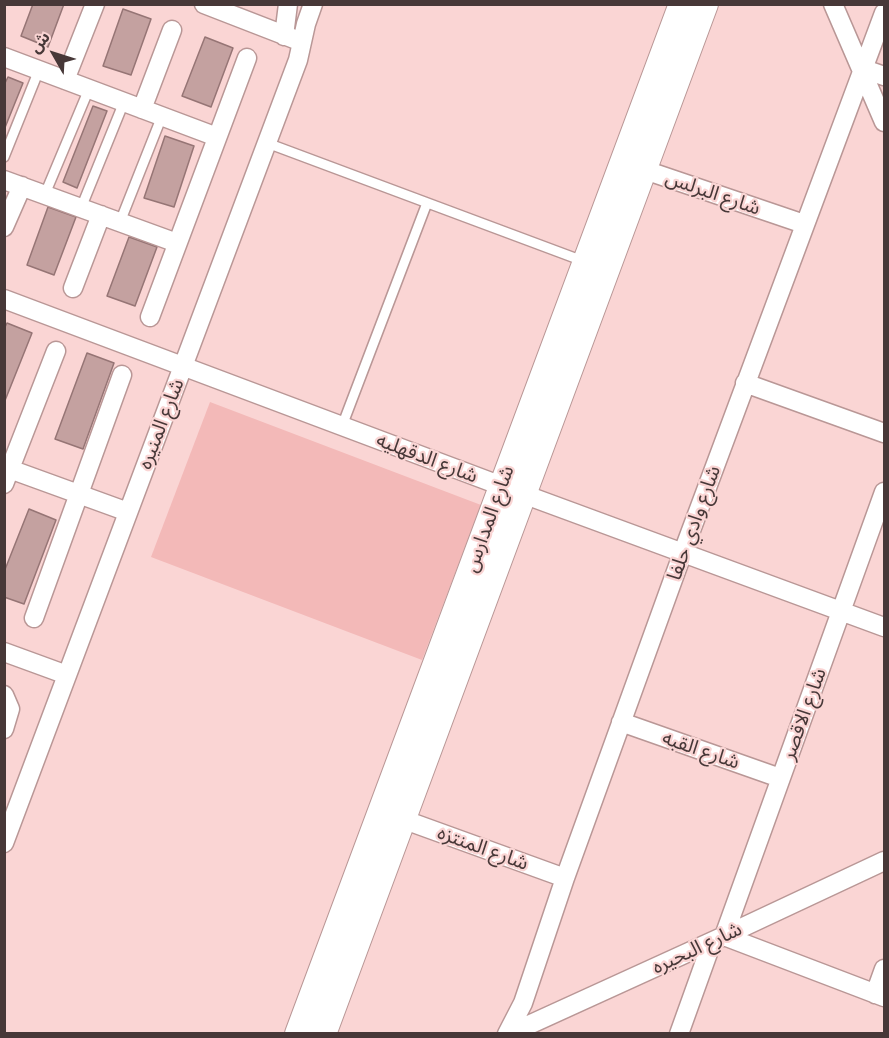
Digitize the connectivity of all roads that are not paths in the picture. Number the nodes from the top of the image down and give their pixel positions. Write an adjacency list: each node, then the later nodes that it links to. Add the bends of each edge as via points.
1 (95, 4): 17 (street)
2 (204, 4): 10 (street)
3 (288, 4): 10 (street)
4 (313, 4): 11 (street, شارع المنيره)
5 (682, 4): 26 (main road, شارع المدارس)
6 (705, 4): 26 (main road, شارع المدارس)
7 (833, 4): 15 (street)
8 (885, 13): 15 (street, شارع وادي حلفا)
9 (172, 30): 20 (street)
10 (284, 36): 11 (street)
11 (302, 42): 24 (street, شارع المنيره)
12 (4, 57): 14 (street)
13 (247, 58): 23 (street)
14 (39, 70): 17 (street); 25 (lane)
15 (863, 71): 16 (street); 22 (street); 33 (street, شارع وادي حلفا)
16 (885, 76)
17 (65, 80): 18 (street)
18 (89, 89): 19 (street); 28 (lane)
19 (124, 102): 20 (street); 30 (lane)
20 (142, 109): 21 (street)
21 (162, 116): 23 (street); 32 (lane)
22 (885, 122)
23 (218, 137): 35 (street)
24 (267, 143): 29 (lane); 41 (street, شارع المنيره)
25 (4, 157)
26 (633, 166): 33 (street, شارع البرلس); 36 (main road, شارع المدارس); 47 (main road, شارع المدارس)
27 (13, 183): 28 (street); 34 (street)
28 (45, 194): 30 (street)
29 (427, 203): 36 (lane); 44 (lane)
30 (81, 208): 31 (street)
31 (101, 215): 32 (street); 37 (street)
32 (120, 222): 35 (street)
33 (804, 224): 43 (street, شارع وادي حلفا)
34 (4, 228)
35 (177, 243): 39 (street)
36 (585, 262): 47 (main road, شارع المدارس)
37 (73, 288)
38 (4, 299): 41 (street, شارع الدقهليه)
39 (150, 317)
40 (56, 351): 46 (street)
41 (183, 366): 44 (street, شارع الدقهليه); 50 (street, شارع المنيره)
42 (122, 375): 49 (street)
43 (745, 383): 45 (street); 51 (street, شارع وادي حلفا)
44 (342, 426): 47 (street, شارع الدقهليه)
45 (885, 433)
46 (6, 474): 49 (street)
47 (512, 490): 51 (street, شارع الدقهليه); 61 (main road, شارع المدارس); 68 (main road, شارع المدارس)
48 (885, 492): 52 (street, شارع الاقصر)
49 (79, 495): 50 (street); 53 (street)
50 (128, 512): 56 (street, شارع المنيره)
51 (683, 552): 52 (street, شارع الدقهليه); 58 (street, شارع وادي حلفا)
52 (841, 611): 54 (street, شارع الدقهليه); 60 (street, شارع الاقصر)
53 (34, 618)
54 (885, 627)
55 (4, 652): 56 (street)
56 (67, 675): 62 (street, شارع المنيره)
57 (4, 695): 59 (street, via 10,709)
58 (621, 722): 60 (street, شارع القبه); 64 (street, شارع وادي حلفا)
59 (4, 729)
60 (780, 778): 65 (street, شارع الاقصر)
61 (402, 819): 64 (street, شارع المنتزه); 69 (main road, شارع المدارس)
62 (4, 843)
63 (885, 861): 65 (street, شارع البحيره)
64 (565, 878): 70 (street, شارع وادي حلفا, via 524,1003)
65 (718, 939): 67 (street); 70 (street, شارع البحيره); 71 (street, شارع الاقصر)
66 (885, 969): 67 (street)
67 (880, 996)
68 (298, 1034)
69 (323, 1034)
70 (508, 1034)
71 (679, 1034)

